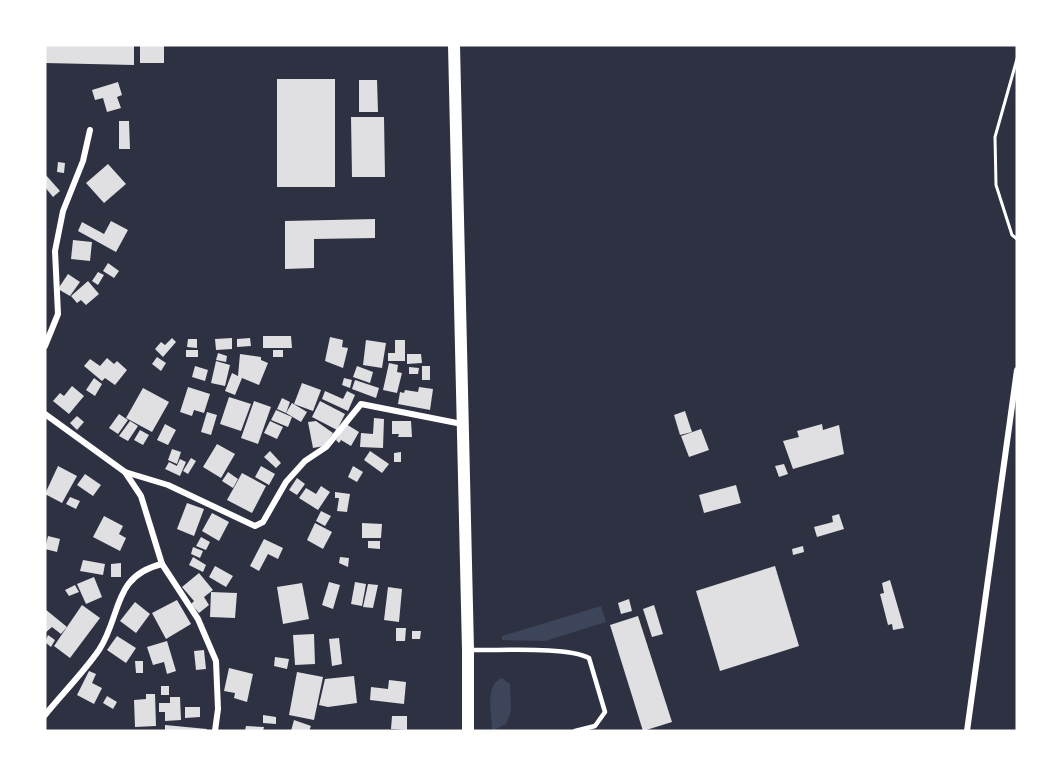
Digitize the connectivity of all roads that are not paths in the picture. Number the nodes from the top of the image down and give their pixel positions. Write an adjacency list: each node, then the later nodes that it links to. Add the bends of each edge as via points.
1 (454, 45): 6 (main road)
2 (90, 130): 3 (street, via 83,161 63,211 55,251 58,314)
3 (45, 346)
4 (1017, 370): 14 (street)
5 (45, 414): 7 (street)
6 (462, 424): 7 (street, via 361,404 326,447 305,461 286,482 263,522 255,526 168,485); 9 (main road)
7 (125, 472): 8 (street, via 141,496)
8 (162, 564): 10 (street, via 144,568 133,576 99,649); 11 (street, via 198,619 216,661)
9 (468, 650): 12 (main road); 13 (lane, via 558,650 589,658 605,712 594,726)
10 (45, 715)
11 (215, 731)
12 (468, 731)
13 (575, 731)
14 (967, 731)

